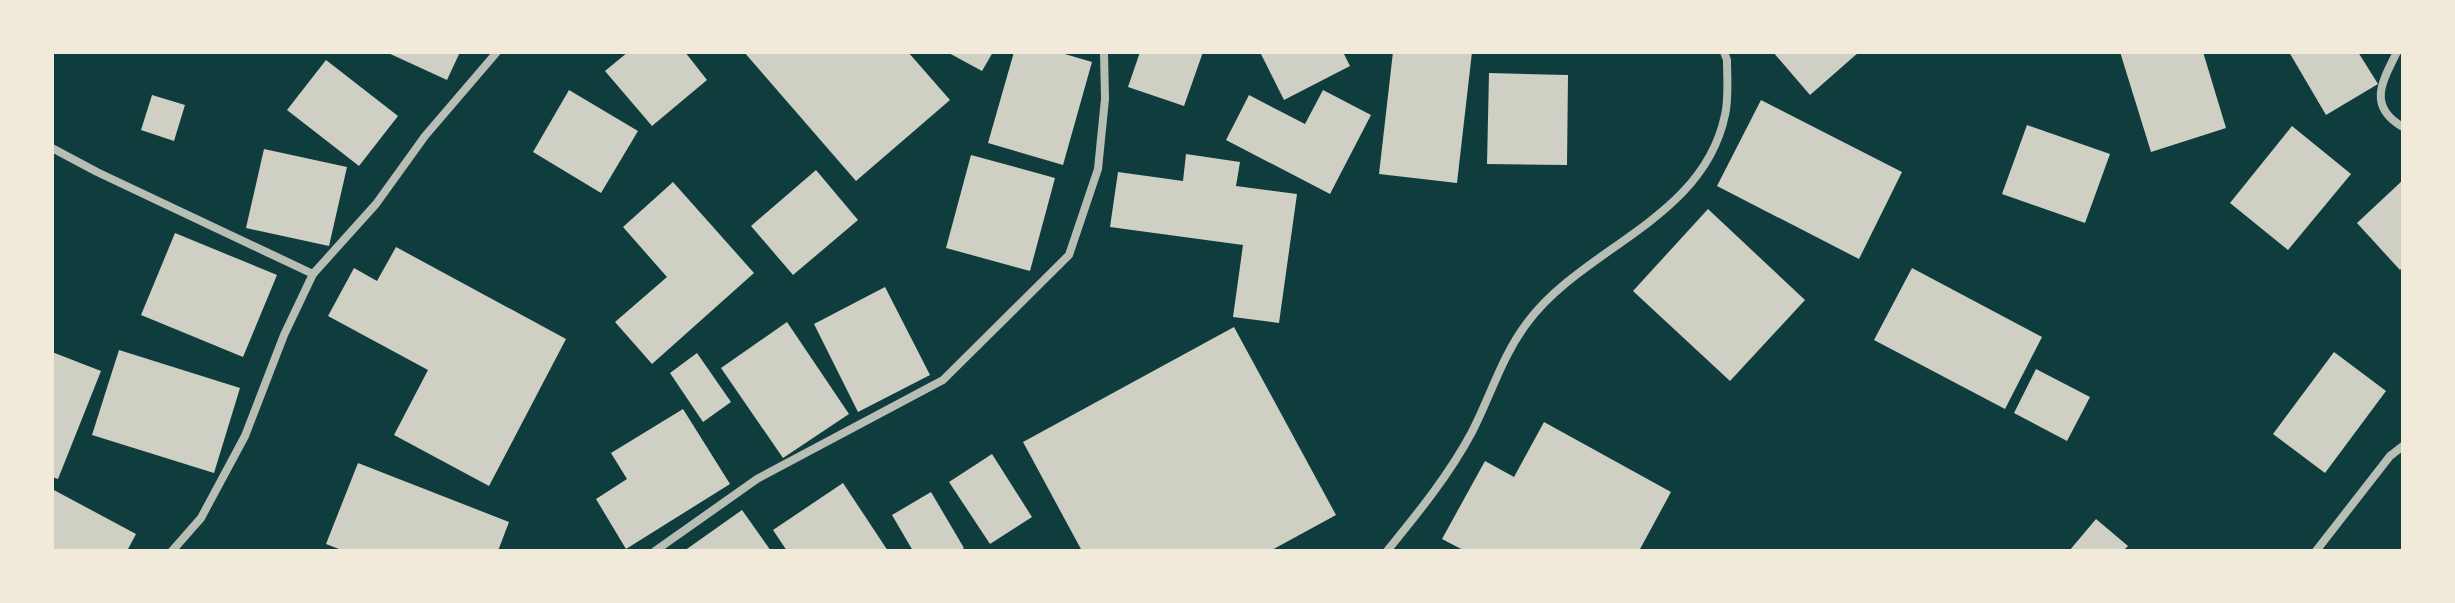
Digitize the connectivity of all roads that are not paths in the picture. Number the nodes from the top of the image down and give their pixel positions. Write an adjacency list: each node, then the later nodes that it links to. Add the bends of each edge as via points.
1 (497, 52): 7 (street)
2 (1104, 52): 10 (street, via 1098,169 1069,255 943,380 757,479)
3 (1724, 52): 11 (street, via 1725,115 1707,162 1667,210 1564,285 1528,322 1436,490)
4 (2397, 52): 5 (street, via 2379,101 2387,116)
5 (2403, 127)
6 (52, 148): 7 (street)
7 (313, 274): 9 (street, via 245,436 201,518)
8 (2403, 446): 12 (street)
9 (172, 551)
10 (655, 551)
11 (1387, 551)
12 (2316, 551)

